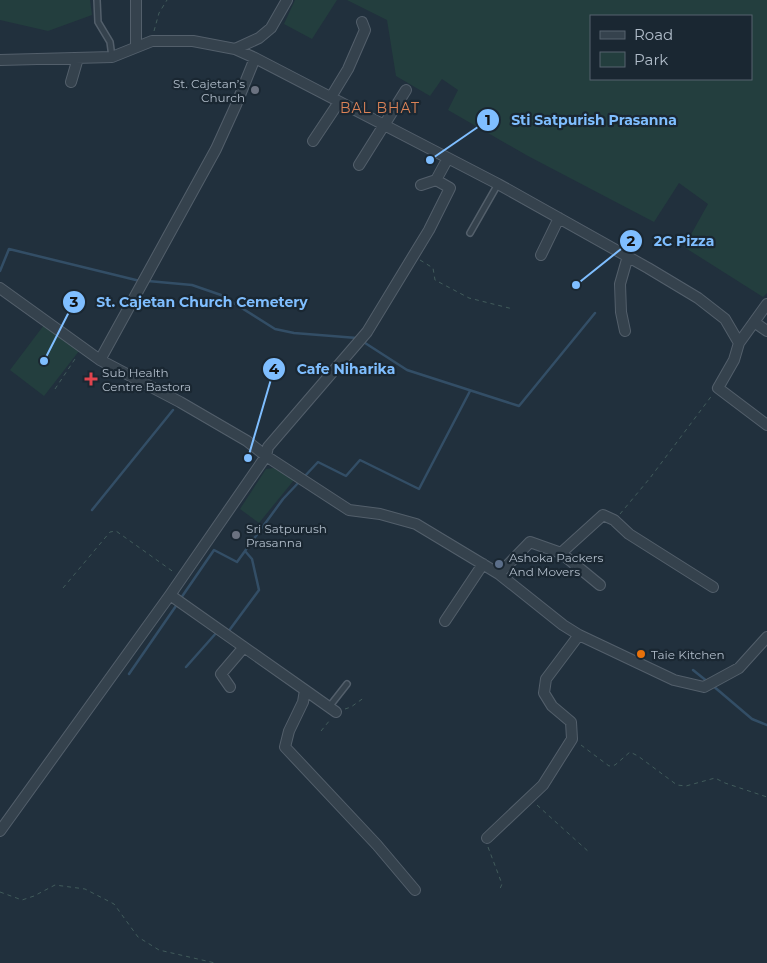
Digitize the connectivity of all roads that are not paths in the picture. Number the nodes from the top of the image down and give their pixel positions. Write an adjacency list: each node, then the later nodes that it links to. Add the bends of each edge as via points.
1 (97, 0): 7 (lane, via 98,22 110,42)
2 (136, 0): 5 (street)
3 (287, 0): 6 (street, via 271,28)
4 (362, 22): 13 (street, via 365,30)
5 (136, 47): 6 (street, via 152,41 194,41); 7 (street)
6 (235, 50): 9 (street)
7 (112, 57): 8 (street)
8 (78, 58): 10 (street); 11 (street)
9 (255, 58): 13 (street); 31 (street, via 216,149)
10 (0, 60)
11 (71, 82)
12 (406, 90): 14 (street)
13 (335, 99): 14 (street); 15 (street)
14 (384, 125): 16 (street); 17 (street)
15 (313, 141)
16 (448, 158): 18 (street); 19 (street)
17 (358, 165)
18 (436, 180): 20 (street); 33 (street, via 450,188 429,230 368,332 268,447)
19 (498, 184): 21 (street); 22 (lane)
20 (421, 185)
21 (559, 218): 23 (street); 24 (street)
22 (470, 233)
23 (540, 255)
24 (628, 256): 28 (street, via 620,284); 30 (street, via 698,298 725,319)
25 (0, 288): 31 (street)
26 (767, 304): 27 (street)
27 (754, 322): 29 (street); 30 (street)
28 (625, 331)
29 (767, 331)
30 (739, 343): 32 (street, via 734,360 718,388)
31 (100, 360): 33 (street, via 239,436)
32 (767, 425)
33 (266, 456): 35 (street, via 349,510 416,524); 39 (street)
34 (561, 554): 36 (street, via 530,542); 37 (street); 38 (street, via 603,515)
35 (483, 564): 36 (street); 40 (street)
36 (499, 574): 41 (street, via 563,626)
37 (600, 585)
38 (713, 587)
39 (170, 595): 43 (street); 48 (street)
40 (445, 621)
41 (579, 635): 42 (street, via 674,680 704,686 739,668); 49 (street, via 546,679 544,693 552,706 571,722 572,739 543,785)
42 (767, 637)
43 (244, 647): 45 (street, via 221,674); 46 (street)
44 (347, 684): 47 (lane)
45 (230, 687)
46 (305, 690): 47 (street); 50 (street, via 285,747)
47 (332, 710)
48 (0, 831)
49 (486, 838)
50 (415, 890)

